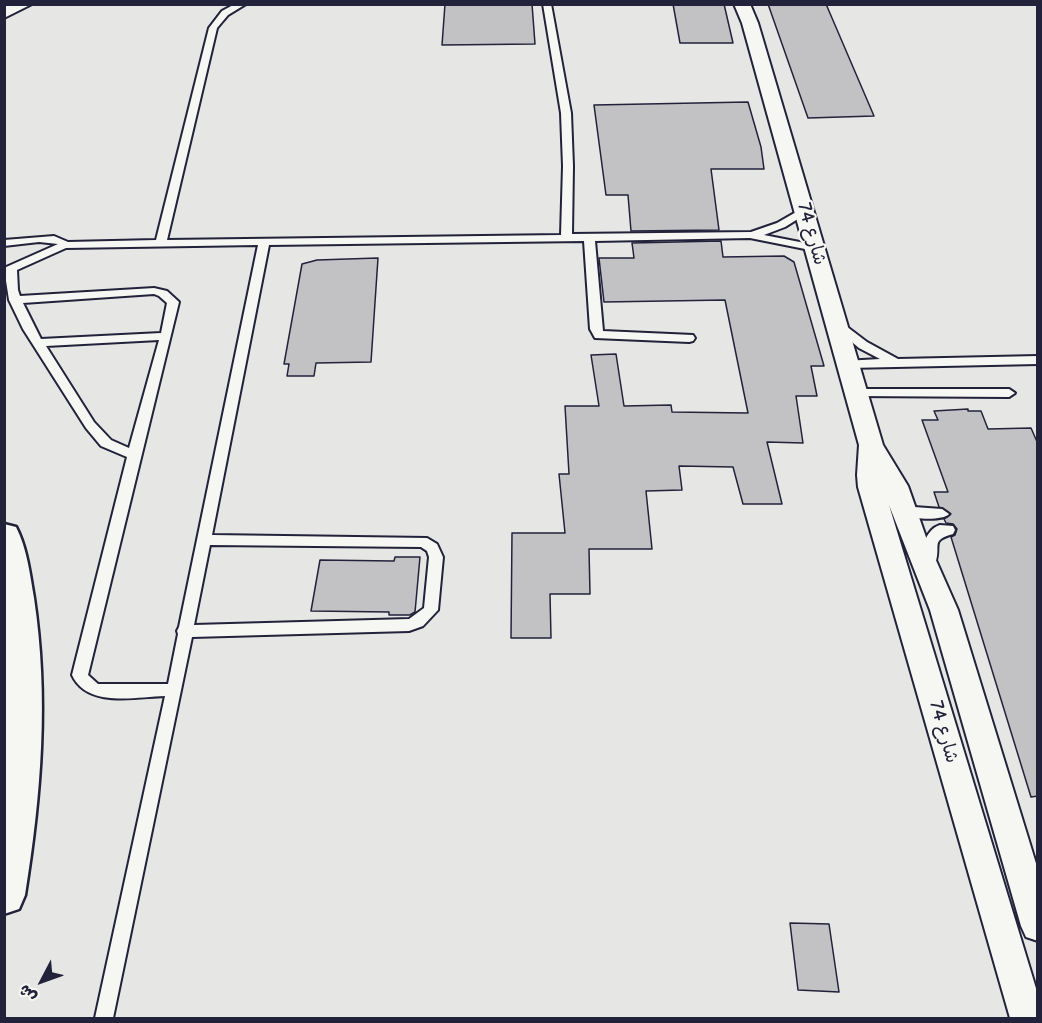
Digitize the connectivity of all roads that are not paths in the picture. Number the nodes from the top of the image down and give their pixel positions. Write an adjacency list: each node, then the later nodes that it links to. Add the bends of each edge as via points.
1 (24, 4): 5 (street)
2 (242, 4): 12 (lane, via 225,13 213,28)
3 (547, 4): 9 (lane, via 564,94)
4 (748, 9): 6 (street, شارع 74)
5 (4, 13)
6 (805, 210): 7 (lane, via 781,225); 14 (street, شارع 74)
7 (750, 235): 8 (lane); 14 (lane)
8 (589, 237): 9 (lane); 19 (lane, via 599,335)
9 (566, 238): 10 (lane)
10 (264, 242): 12 (lane); 31 (lane)
11 (4, 243): 13 (lane, via 54,239)
12 (161, 244): 13 (lane)
13 (64, 245): 15 (lane)
14 (815, 248): 17 (street, شارع 74)
15 (8, 271): 16 (lane)
16 (15, 300): 18 (lane, via 163,293 172,302); 20 (lane)
17 (838, 324): 22 (lane, via 863,345); 23 (street, شارع 74)
18 (166, 336): 20 (lane); 26 (lane)
19 (689, 338)
20 (37, 343): 26 (lane, via 96,435)
21 (1038, 360): 22 (lane)
22 (896, 363): 23 (lane)
23 (848, 364): 24 (street, شارع 74)
24 (856, 393): 25 (lane); 27 (street, شارع 74, via 872,444 889,474)
25 (1009, 393)
26 (134, 455): 34 (lane, via 80,675 90,688 100,691)
27 (891, 509): 28 (lane); 32 (street, شارع 74); 38 (street, شارع 74)
28 (942, 514)
29 (948, 530): 32 (lane, via 940,530 932,537)
30 (4, 536): 35 (highway, via 16,590 24,709 21,778)
31 (204, 540): 33 (lane); 33 (lane, via 422,542 435,550 432,603 425,616 409,624)
32 (928, 570): 36 (street, شارع 74, via 944,610)
33 (184, 631): 34 (lane)
34 (174, 690): 37 (lane)
35 (4, 895)
36 (1038, 926)
37 (104, 1018)
38 (1027, 1018)

